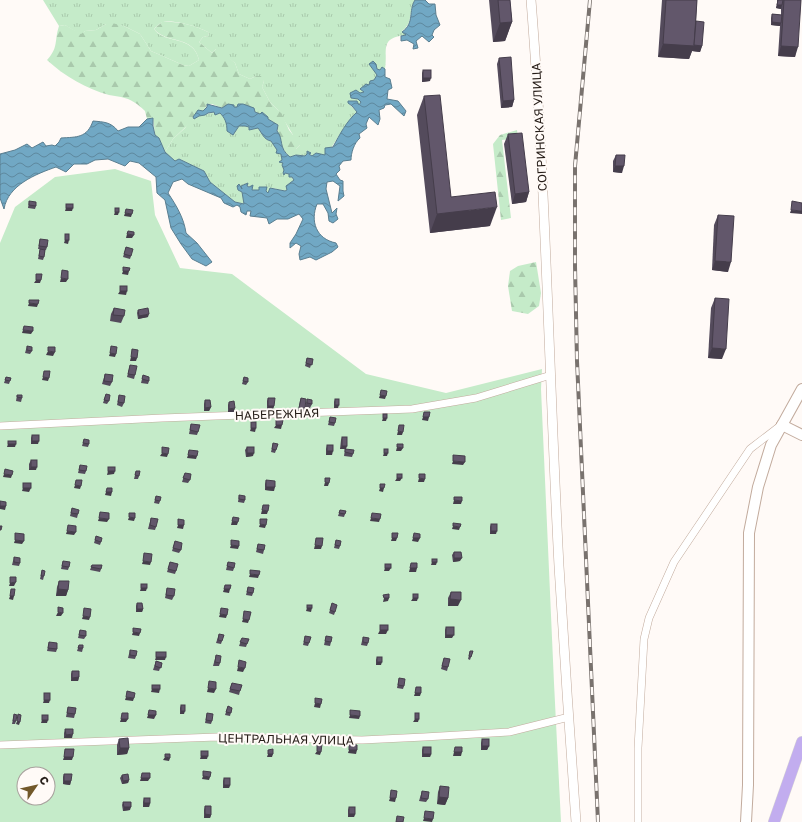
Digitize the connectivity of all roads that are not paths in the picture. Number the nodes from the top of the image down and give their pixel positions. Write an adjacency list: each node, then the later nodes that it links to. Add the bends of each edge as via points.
1 (531, 0): 2 (street, СОГРИНСКАЯ УЛИЦА)
2 (551, 375): 5 (street, НАБЕРЕЖНАЯ, via 476,398 412,409); 7 (street, СОГРИНСКАЯ УЛИЦА, via 559,566)
3 (802, 389): 4 (main road)
4 (782, 425): 6 (main road); 12 (street, via 750,449 674,562 649,618 644,640 639,732); 13 (main road, via 771,445 758,487 749,533)
5 (0, 426)
6 (802, 435)
7 (569, 717): 9 (street, ЦЕНТРАЛЬНАЯ УЛИЦА, via 509,732 416,738 348,740 217,737); 11 (street, СОГРИНСКАЯ УЛИЦА)
8 (802, 742): 14 (main road)
9 (0, 745)
10 (802, 757): 15 (main road)
11 (576, 822)
12 (638, 822)
13 (746, 822)
14 (774, 822)
15 (778, 822)

